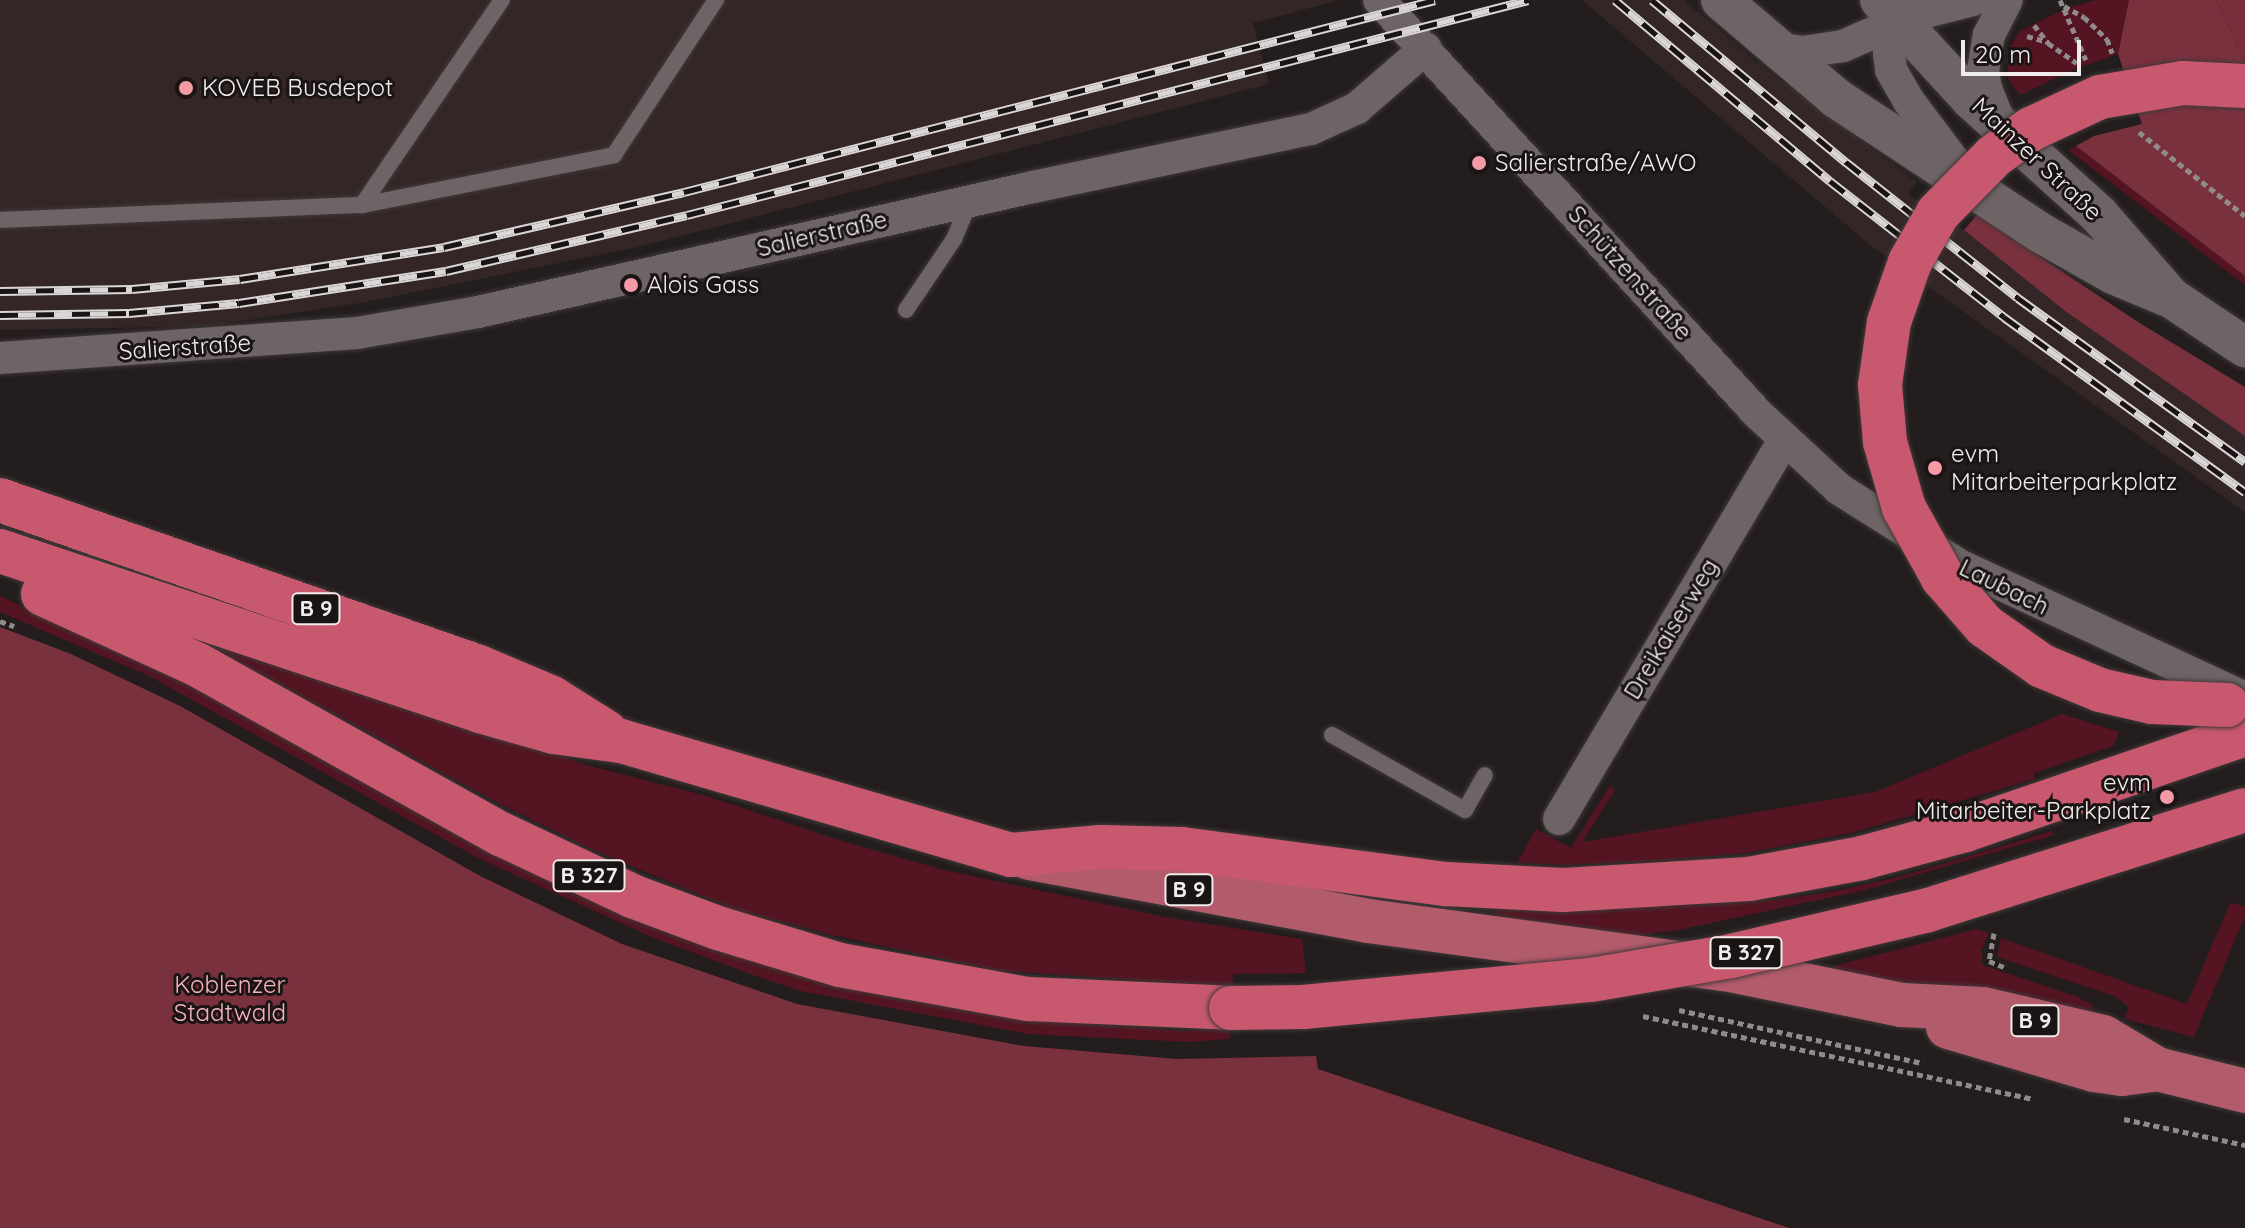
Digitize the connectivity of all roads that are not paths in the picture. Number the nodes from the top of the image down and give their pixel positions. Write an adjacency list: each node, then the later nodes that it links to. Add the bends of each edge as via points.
1 (502, 0): 14 (lane)
2 (716, 0): 14 (lane, via 614,155)
3 (1379, 0): 8 (street, Schützenstraße)
4 (1721, 0): 9 (street, Mainzer Straße)
5 (1973, 0): 7 (street)
6 (2007, 0): 11 (street, via 1989,35 1983,71)
7 (1889, 11): 9 (street, via 1843,46 1802,52); 11 (street, Mainzer Straße); 12 (street, Mainzer Straße, via 1891,70)
8 (1426, 48): 13 (street, Salierstraße, via 1357,108 1323,125); 20 (street, Schützenstraße)
9 (1774, 48): 12 (street, Mainzer Straße, via 1836,98)
10 (2245, 86): 24 (highway, bridge, via 2183,83 2100,97 2031,129 1994,156 1938,213 1910,262 1889,322 1880,385 1885,442 1904,508 1929,558 1985,626 2042,666 2100,690 2152,702)
11 (2003, 130): 16 (street, Mainzer Straße, via 2099,215)
12 (1976, 189): 16 (street, Mainzer Straße, via 2081,257)
13 (965, 202): 17 (lane, via 954,239); 19 (street, Salierstraße, via 387,328)
14 (362, 205): 15 (lane)
15 (0, 220)
16 (2173, 299): 18 (street, Mainzer Straße)
17 (906, 310)
18 (2245, 347)
19 (0, 358)
20 (1784, 440): 24 (street, Laubach, via 1857,502 1961,566); 30 (street, Dreikaiserweg)
21 (0, 500): 27 (highway, B 9, via 479,667 552,698)
22 (0, 551): 27 (highway, B 9, via 480,711 554,732)
23 (0, 576): 29 (highway, B 327, bridge, via 152,641 501,834 632,896 840,965 1028,999 1303,1007 1591,980 1731,956 1928,910)
24 (2245, 701)
25 (2245, 734): 31 (highway, via 2044,806 1862,858 1749,879 1563,890 1446,884 1182,849 1101,847)
26 (1332, 735): 28 (lane, via 1465,810)
27 (621, 741): 31 (highway, B 9)
28 (1485, 775)
29 (2245, 810)
30 (1559, 819)
31 (1011, 855): 32 (main road, B 9, via 1368,921 1725,969 1902,1005 1975,1038 2094,1070 2122,1074 2157,1069)
32 (2245, 1091)

